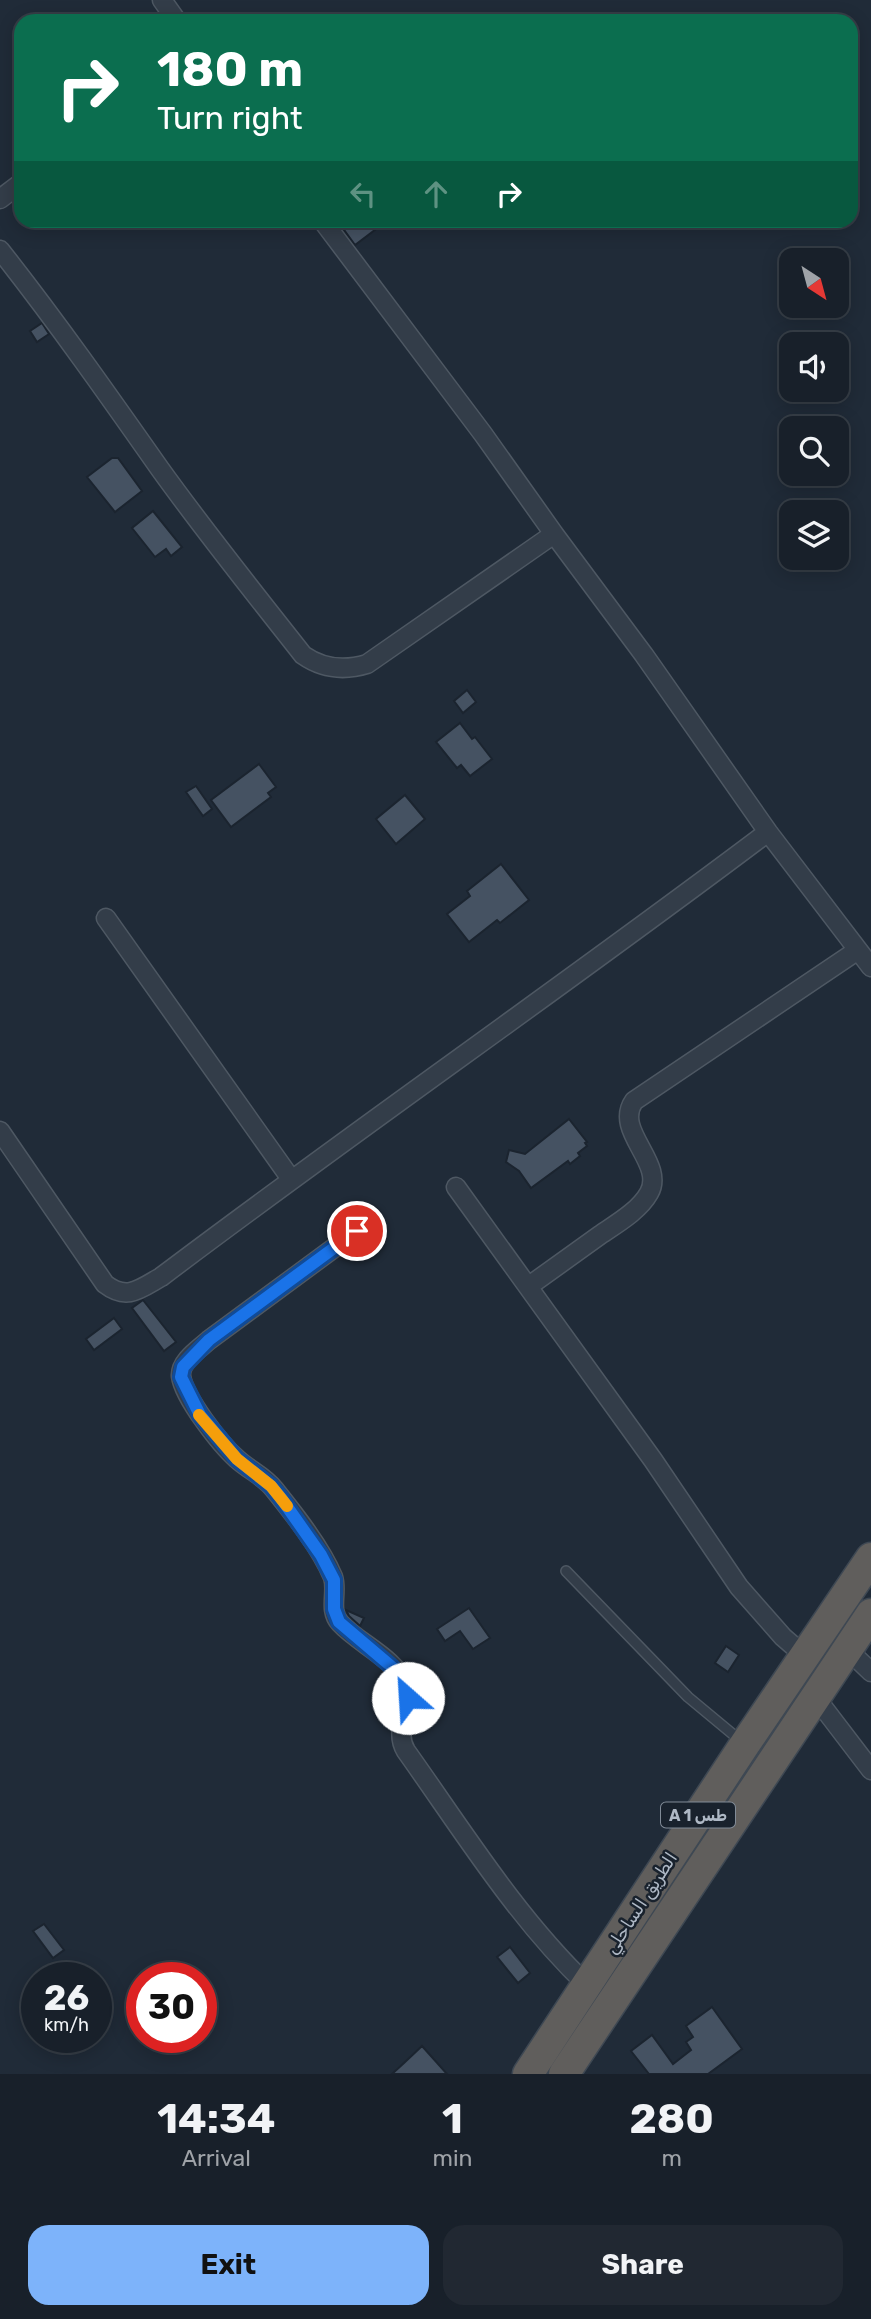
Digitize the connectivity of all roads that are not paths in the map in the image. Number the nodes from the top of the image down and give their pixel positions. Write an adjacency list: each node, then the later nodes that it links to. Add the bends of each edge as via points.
1 (14, 188): 2 (street)
2 (0, 199)
3 (328, 228): 5 (street)
4 (0, 250): 5 (street, via 237,572 303,655 317,665 367,664)
5 (554, 534): 6 (street)
6 (768, 832): 8 (street); 11 (street)
7 (106, 918): 11 (street)
8 (858, 950): 9 (street); 14 (street, via 634,1101 630,1124 653,1180 650,1192 626,1216)
9 (871, 968)
10 (0, 1132): 11 (street, via 105,1283 116,1292 130,1293 161,1278)
11 (291, 1179)
12 (456, 1187): 14 (street)
13 (357, 1231): 24 (street, via 209,1340 188,1359 181,1377 200,1415 237,1459 271,1486 321,1555 334,1580 339,1622 392,1667 406,1685 400,1740 406,1751 522,1912)
14 (529, 1286): 19 (street, via 739,1587)
15 (871, 1558): 19 (highway, الطريق الساحلي / A 1 طس)
16 (566, 1571): 22 (lane, via 688,1697)
17 (871, 1614): 18 (highway, الطريق الساحلي / A 1 طس)
18 (847, 1649): 20 (street); 21 (highway, الطريق الساحلي / A 1 طس)
19 (805, 1656): 22 (highway, الطريق الساحلي / A 1 طس)
20 (871, 1672)
21 (816, 1698): 23 (street); 25 (highway, الطريق الساحلي / A 1 طس)
22 (745, 1744): 24 (highway, الطريق الساحلي / A 1 طس)
23 (871, 1770)
24 (587, 1984): 26 (highway, الطريق الساحلي / A 1 طس)
25 (570, 2071)
26 (528, 2074)

